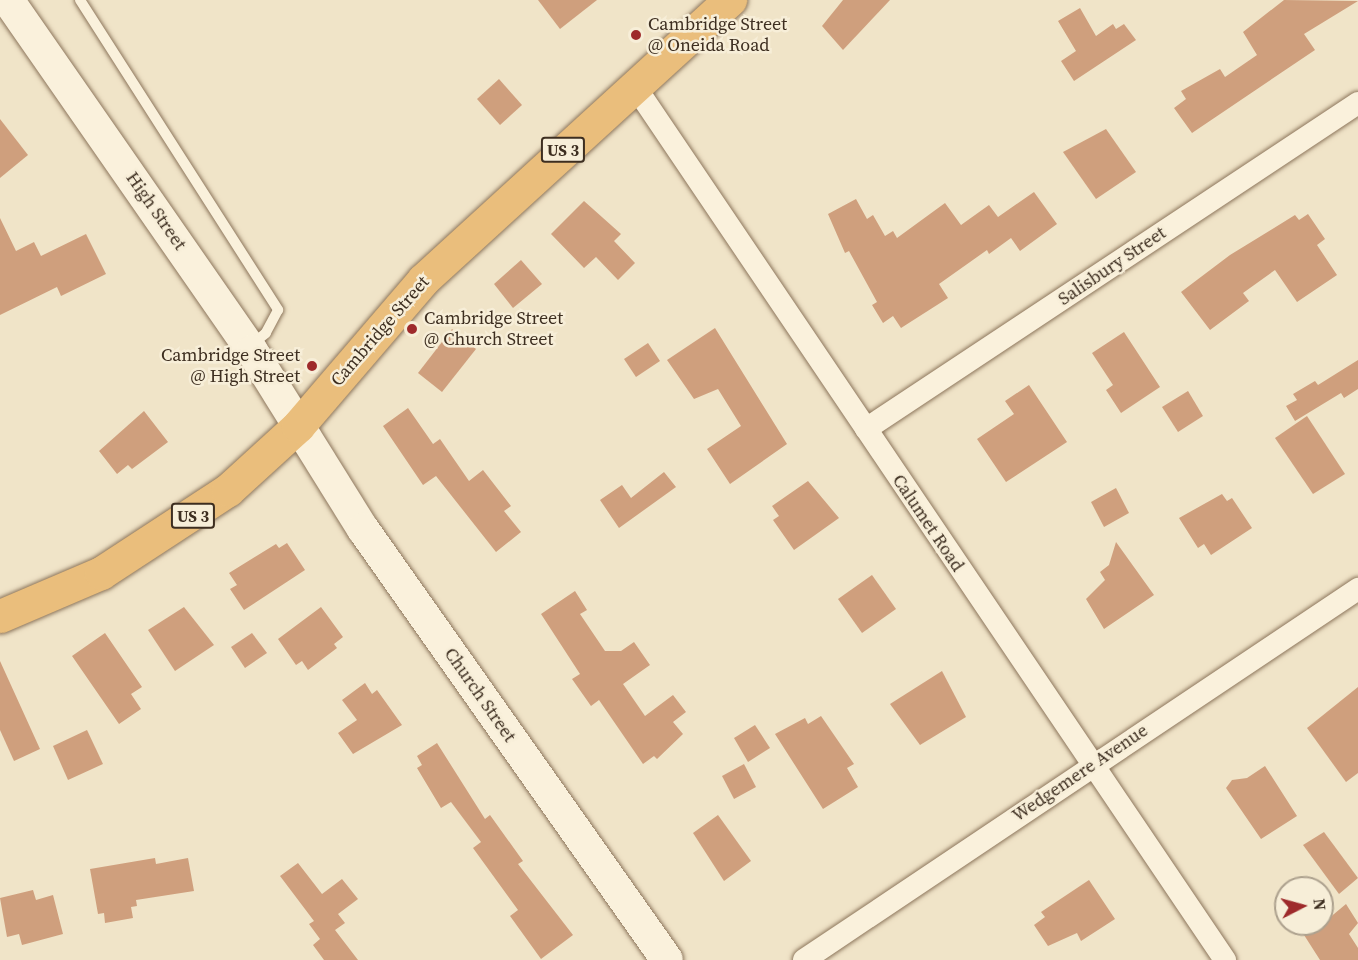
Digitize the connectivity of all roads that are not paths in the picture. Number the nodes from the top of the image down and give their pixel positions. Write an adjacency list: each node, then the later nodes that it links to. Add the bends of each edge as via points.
1 (8, 0): 6 (main road, High Street)
2 (80, 0): 6 (lane, via 278,310 266,333)
3 (730, 0): 4 (highway, Cambridge Street / US 3)
4 (634, 85): 7 (highway, Cambridge Street / US 3, via 423,280); 8 (street, Calumet Road)
5 (1358, 103): 8 (street, Salisbury Street)
6 (249, 347): 7 (main road, High Street)
7 (298, 426): 10 (highway, Cambridge Street / US 3, via 228,490 159,539 74,587); 12 (main road, Church Street, via 363,529)
8 (866, 429): 11 (street, Calumet Road)
9 (1358, 589): 11 (street, Wedgemere Avenue)
10 (0, 616)
11 (1092, 765): 13 (street, Wedgemere Avenue); 14 (street, Calumet Road)
12 (666, 960)
13 (804, 960)
14 (1225, 960)

